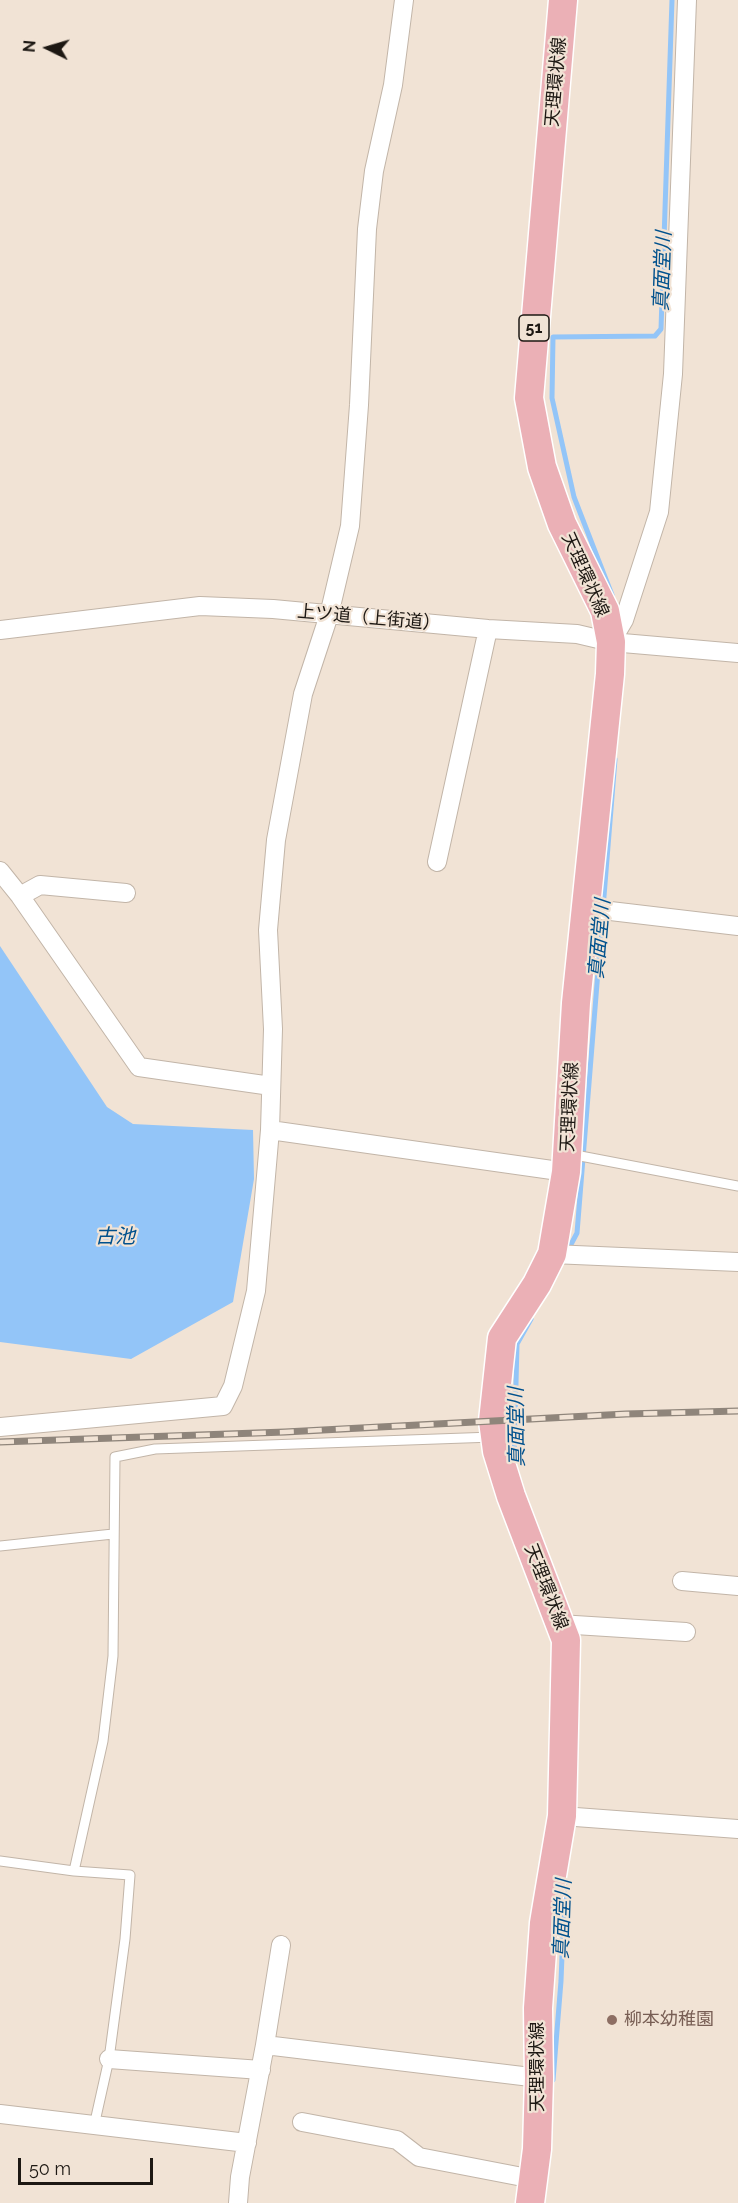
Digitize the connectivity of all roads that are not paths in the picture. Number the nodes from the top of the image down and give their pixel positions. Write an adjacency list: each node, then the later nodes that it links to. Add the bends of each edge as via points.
1 (404, 0): 4 (street, via 367,229 350,526)
2 (563, 0): 7 (main road, 天理環状線 / 51, via 529,398 542,466 562,524 605,611)
3 (687, 0): 7 (street, via 673,374 659,513 624,620)
4 (329, 615): 5 (street, 上ツ道（上街道）); 6 (street, 上ツ道（上街道）, via 200,606); 15 (street, via 303,694 276,840 268,930)
5 (488, 629): 7 (street, 上ツ道（上街道）, via 577,634); 9 (street)
6 (0, 630)
7 (611, 642): 8 (street, 上ツ道（上街道）); 13 (main road, 天理環状線 / 51)
8 (738, 652)
9 (437, 862)
10 (0, 871): 12 (street)
11 (126, 893): 12 (street, via 40,885)
12 (20, 896): 15 (street, via 139,1067)
13 (585, 908): 14 (street); 17 (main road, 天理環状線 / 51)
14 (738, 926)
15 (272, 1086): 16 (street)
16 (270, 1130): 17 (street); 21 (street, via 256,1291 233,1386 223,1406)
17 (567, 1163): 18 (lane); 19 (main road, 天理環状線 / 51)
18 (738, 1186)
19 (552, 1254): 20 (street); 22 (main road, 天理環状線 / 51, via 502,1338)
20 (738, 1262)
21 (0, 1427)
22 (496, 1437): 23 (lane, via 155,1449 115,1457); 27 (main road, 天理環状線 / 51, via 512,1496)
23 (113, 1534): 24 (lane); 32 (lane, via 113,1656 103,1741)
24 (0, 1546)
25 (682, 1581): 26 (street)
26 (738, 1586)
27 (560, 1624): 28 (street); 29 (main road, 天理環状線 / 51, via 566,1640)
28 (686, 1632)
29 (561, 1816): 30 (street); 37 (main road, 天理環状線 / 51, via 544,1923 538,2008)
30 (738, 1829)
31 (0, 1861): 32 (lane)
32 (74, 1871): 35 (lane, via 130,1875)
33 (281, 1945): 34 (street)
34 (265, 2045): 36 (street); 37 (street)
35 (109, 2059): 36 (street); 40 (lane)
36 (261, 2070): 41 (street)
37 (539, 2078): 42 (main road, 天理環状線 / 51)
38 (0, 2114): 40 (street)
39 (302, 2122): 42 (street, via 397,2140 419,2157)
40 (94, 2126): 41 (street)
41 (247, 2143): 43 (street)
42 (532, 2191)
43 (238, 2203)

